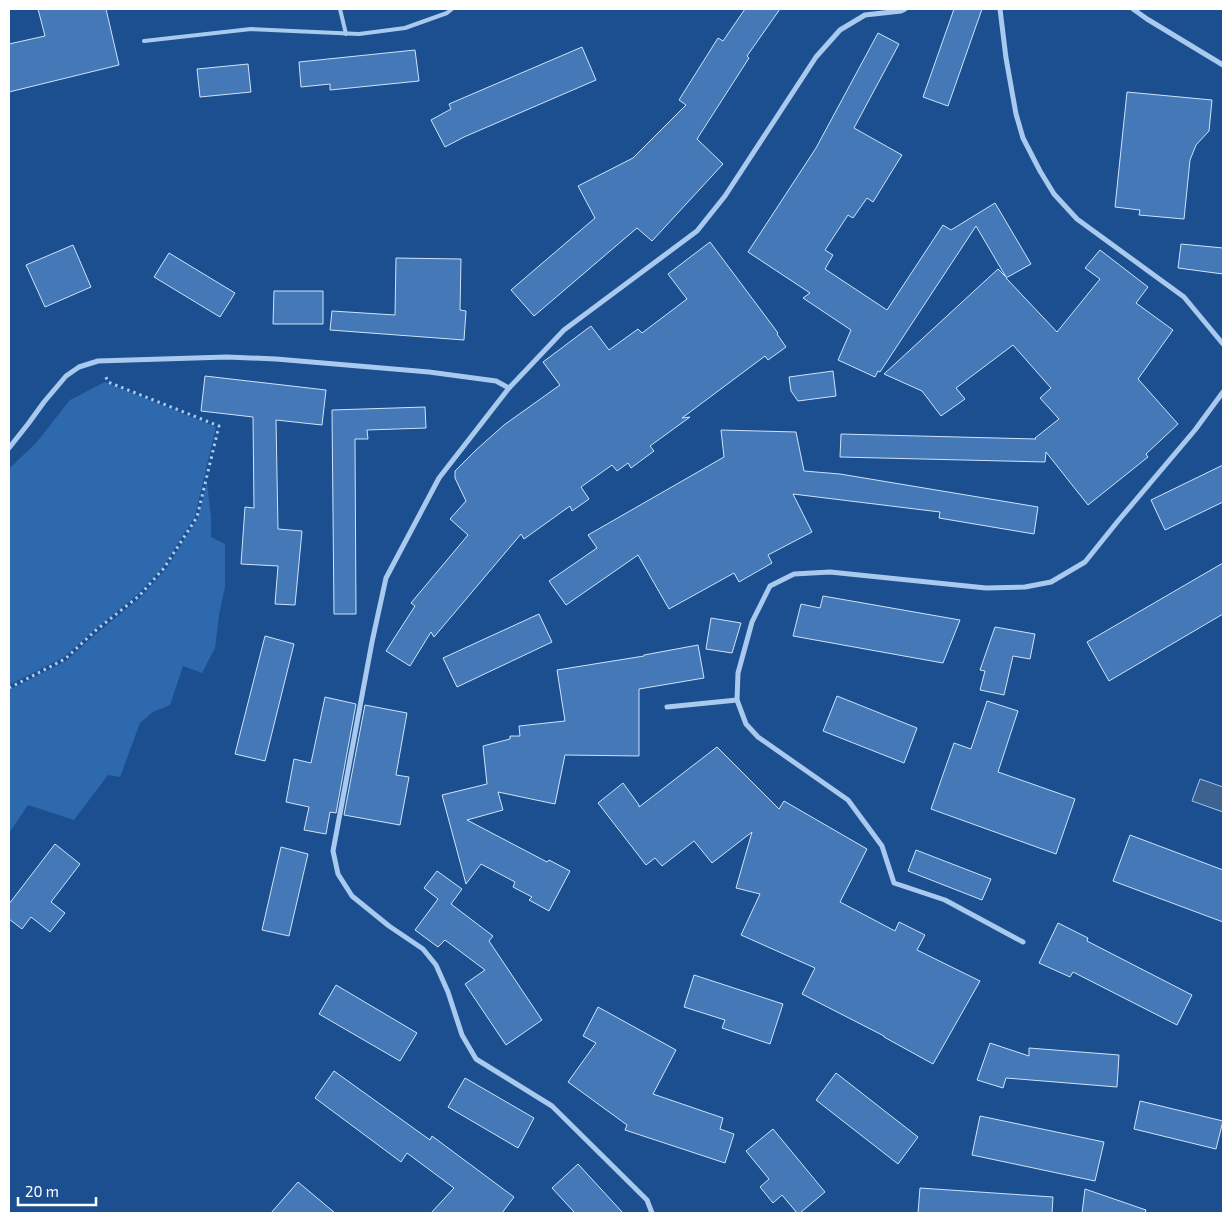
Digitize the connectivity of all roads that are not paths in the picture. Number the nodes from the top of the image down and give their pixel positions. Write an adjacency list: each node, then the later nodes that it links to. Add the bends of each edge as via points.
1 (340, 9): 6 (lane)
2 (452, 9): 6 (lane, via 406,28)
3 (905, 9): 10 (street, via 865,16 840,30 816,57 725,196 696,230 564,330)
4 (1000, 9): 9 (street, via 1006,58 1023,138 1054,194 1078,219 1184,297)
5 (1133, 9): 8 (street)
6 (346, 34): 7 (lane, via 251,29)
7 (144, 41)
8 (1223, 65)
9 (1223, 344)
10 (509, 388): 12 (street, via 496,381 429,372 276,359 98,361 79,367 66,376); 16 (street, via 439,478 386,578 333,851 338,874 352,896 423,949 436,965 462,1035 476,1059 552,1106 647,1200)
11 (1223, 392): 13 (street, via 1085,562 1051,582 1025,588 986,588 830,572 794,574 770,586 752,622 738,673)
12 (9, 448)
13 (737, 700): 14 (street); 15 (street, via 746,724 758,737 848,800 882,846 894,883 946,900)
14 (667, 707)
15 (1023, 942)
16 (652, 1213)

